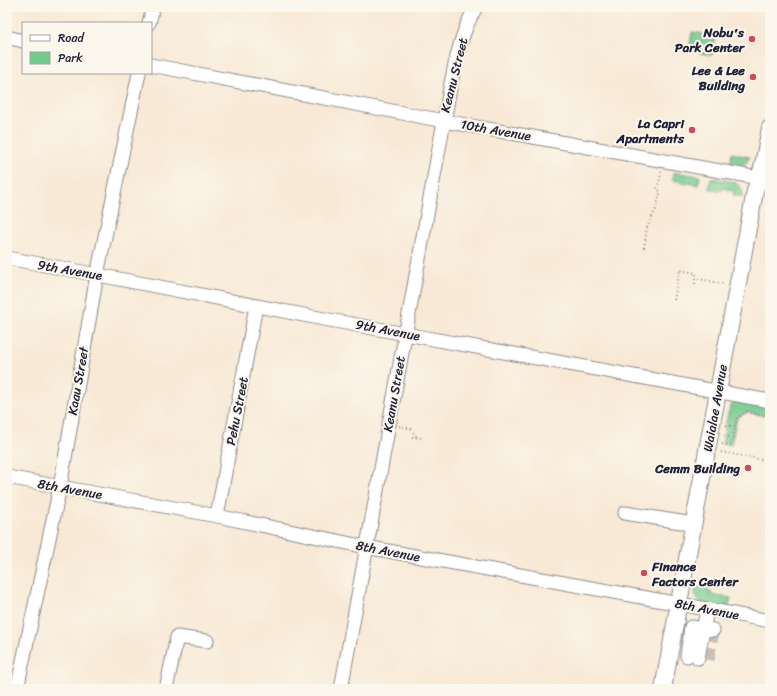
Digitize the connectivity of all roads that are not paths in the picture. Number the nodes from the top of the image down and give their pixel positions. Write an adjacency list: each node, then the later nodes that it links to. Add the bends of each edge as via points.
1 (153, 7): 3 (street)
2 (476, 7): 8 (street, Keanu Street, via 458,53)
3 (149, 22)
4 (7, 37): 5 (street)
5 (22, 40)
6 (152, 66): 8 (street, 10th Avenue)
7 (139, 74): 12 (street, Kaau Street)
8 (444, 121): 10 (street, 10th Avenue); 14 (street, Keanu Street)
9 (770, 128): 10 (main road, Waialae Avenue, via 763,165)
10 (765, 180): 15 (main road, Waialae Avenue, via 755,191)
11 (7, 258): 12 (street, 9th Avenue)
12 (97, 275): 13 (street, 9th Avenue); 18 (street, Kaau Street)
13 (256, 306): 14 (street, 9th Avenue); 20 (street, Pehu Street)
14 (405, 334): 15 (street, 9th Avenue); 22 (street, Keanu Street)
15 (718, 392): 16 (street, 9th Avenue); 21 (main road, Waialae Avenue)
16 (770, 401)
17 (7, 477): 18 (street, 8th Avenue)
18 (60, 487): 20 (street, 8th Avenue); 30 (street, Kaau Street)
19 (625, 513): 21 (street)
20 (217, 516): 22 (street, 8th Avenue)
21 (693, 524): 23 (main road, Waialae Avenue)
22 (366, 547): 23 (street, 8th Avenue); 32 (street, Keanu Street)
23 (678, 604): 24 (street, 8th Avenue); 26 (main road, Waialae Avenue)
24 (706, 609): 25 (street, 8th Avenue); 27 (street)
25 (770, 621)
26 (674, 624): 27 (street); 29 (main road, Waialae Avenue)
27 (702, 628): 29 (street, via 698,658)
28 (207, 642): 31 (street, via 177,637)
29 (669, 653): 33 (main road, Waialae Avenue)
30 (17, 689)
31 (166, 689)
32 (341, 689)
33 (663, 689)

